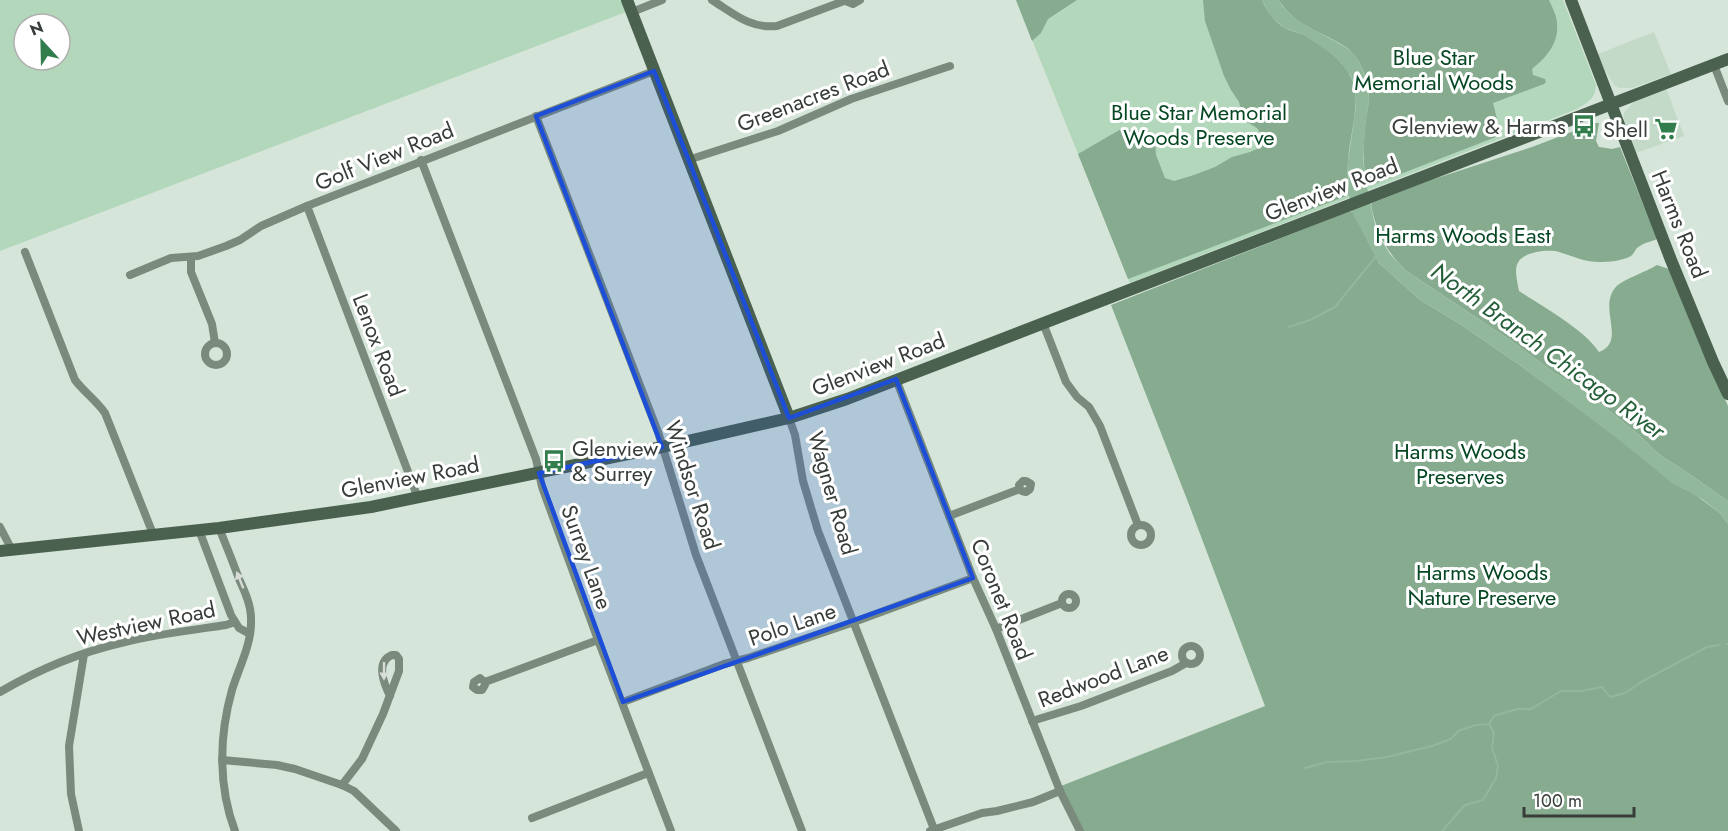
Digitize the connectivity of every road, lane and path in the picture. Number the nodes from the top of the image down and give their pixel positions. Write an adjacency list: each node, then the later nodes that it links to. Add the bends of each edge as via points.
1 (627, 0): 7 (main road, Wagner Road)
2 (662, 0): 7 (street)
3 (712, 0): 6 (street, via 747,23 767,28)
4 (860, 0): 6 (street, via 853,4)
5 (1571, 0): 13 (main road, Harms Road)
6 (844, 1)
7 (632, 12): 11 (main road, Wagner Road)
8 (1728, 59): 9 (main road, Glenview Road)
9 (1714, 64): 12 (street); 13 (main road, Glenview Road)
10 (950, 66): 16 (street, Greenacres Road, via 851,99 778,131)
11 (654, 70): 14 (street, Golf View Road); 16 (main road, Wagner Road)
12 (1728, 101)
13 (1611, 104): 21 (main road, Glenview Road); 24 (main road, Harms Road)
14 (536, 116): 15 (street, Golf View Road); 26 (street, Windsor Road)
15 (421, 160): 17 (street, Golf View Road); 27 (street, Surrey Lane)
16 (688, 160): 25 (main road, Wagner Road)
17 (307, 206): 19 (street, Golf View Road, via 233,243); 29 (street, Lenox Road)
18 (25, 252): 35 (street, via 75,380 105,413)
19 (191, 256): 20 (street, Golf View Road, via 171,258); 22 (street, via 191,272 212,324)
20 (130, 275)
21 (1043, 322): 23 (main road, Glenview Road); 31 (street, via 1066,382 1100,426)
22 (215, 343)
23 (896, 379): 25 (main road, Glenview Road); 30 (street, Coronet Road)
24 (1728, 394)
25 (789, 418): 26 (main road, Glenview Road); 40 (street, Wagner Road, via 818,531)
26 (662, 447): 27 (main road, Glenview Road); 45 (street, Windsor Road, via 690,538)
27 (539, 473): 29 (main road, Glenview Road); 43 (street, Surrey Lane)
28 (1020, 489): 30 (street)
29 (418, 498): 33 (main road, Glenview Road)
30 (949, 516): 37 (street, Coronet Road)
31 (1138, 525)
32 (0, 527): 36 (street)
33 (219, 528): 34 (main road, Glenview Road); 42 (street, one-way to 33, via 250,608)
34 (199, 530): 35 (main road, Glenview Road); 39 (street)
35 (153, 534): 36 (main road, Glenview Road)
36 (6, 551)
37 (972, 578): 40 (street, Polo Lane); 41 (street, Coronet Road)
38 (1062, 603): 41 (street)
39 (235, 622): 42 (street); 44 (street, Westview Road)
40 (854, 622): 45 (street, Polo Lane); 57 (street, Wagner Road)
41 (996, 629): 51 (street, Coronet Road)
42 (250, 634): 52 (street, via 229,704)
43 (598, 640): 47 (street); 50 (street, Surrey Lane)
44 (84, 654): 48 (street, Westview Road); 58 (street, via 69,746 71,794)
45 (736, 661): 50 (street, Polo Lane); 62 (street, Windsor Road)
46 (1186, 663): 51 (street, Redwood Lane, via 1081,706)
47 (485, 682)
48 (0, 692)
49 (390, 696): 54 (street, via 366,753)
50 (623, 702): 53 (street, Surrey Lane)
51 (1032, 721): 55 (street, Coronet Road)
52 (222, 760): 54 (street, via 277,765); 59 (street, via 224,790)
53 (648, 773): 56 (street); 61 (street, Surrey Lane)
54 (342, 785): 60 (street, via 354,791)
55 (1060, 791): 57 (street); 63 (street, Coronet Road)
56 (532, 818)
57 (932, 830)
58 (79, 831)
59 (235, 831)
60 (396, 831)
61 (671, 831)
62 (802, 831)
63 (1080, 831)

